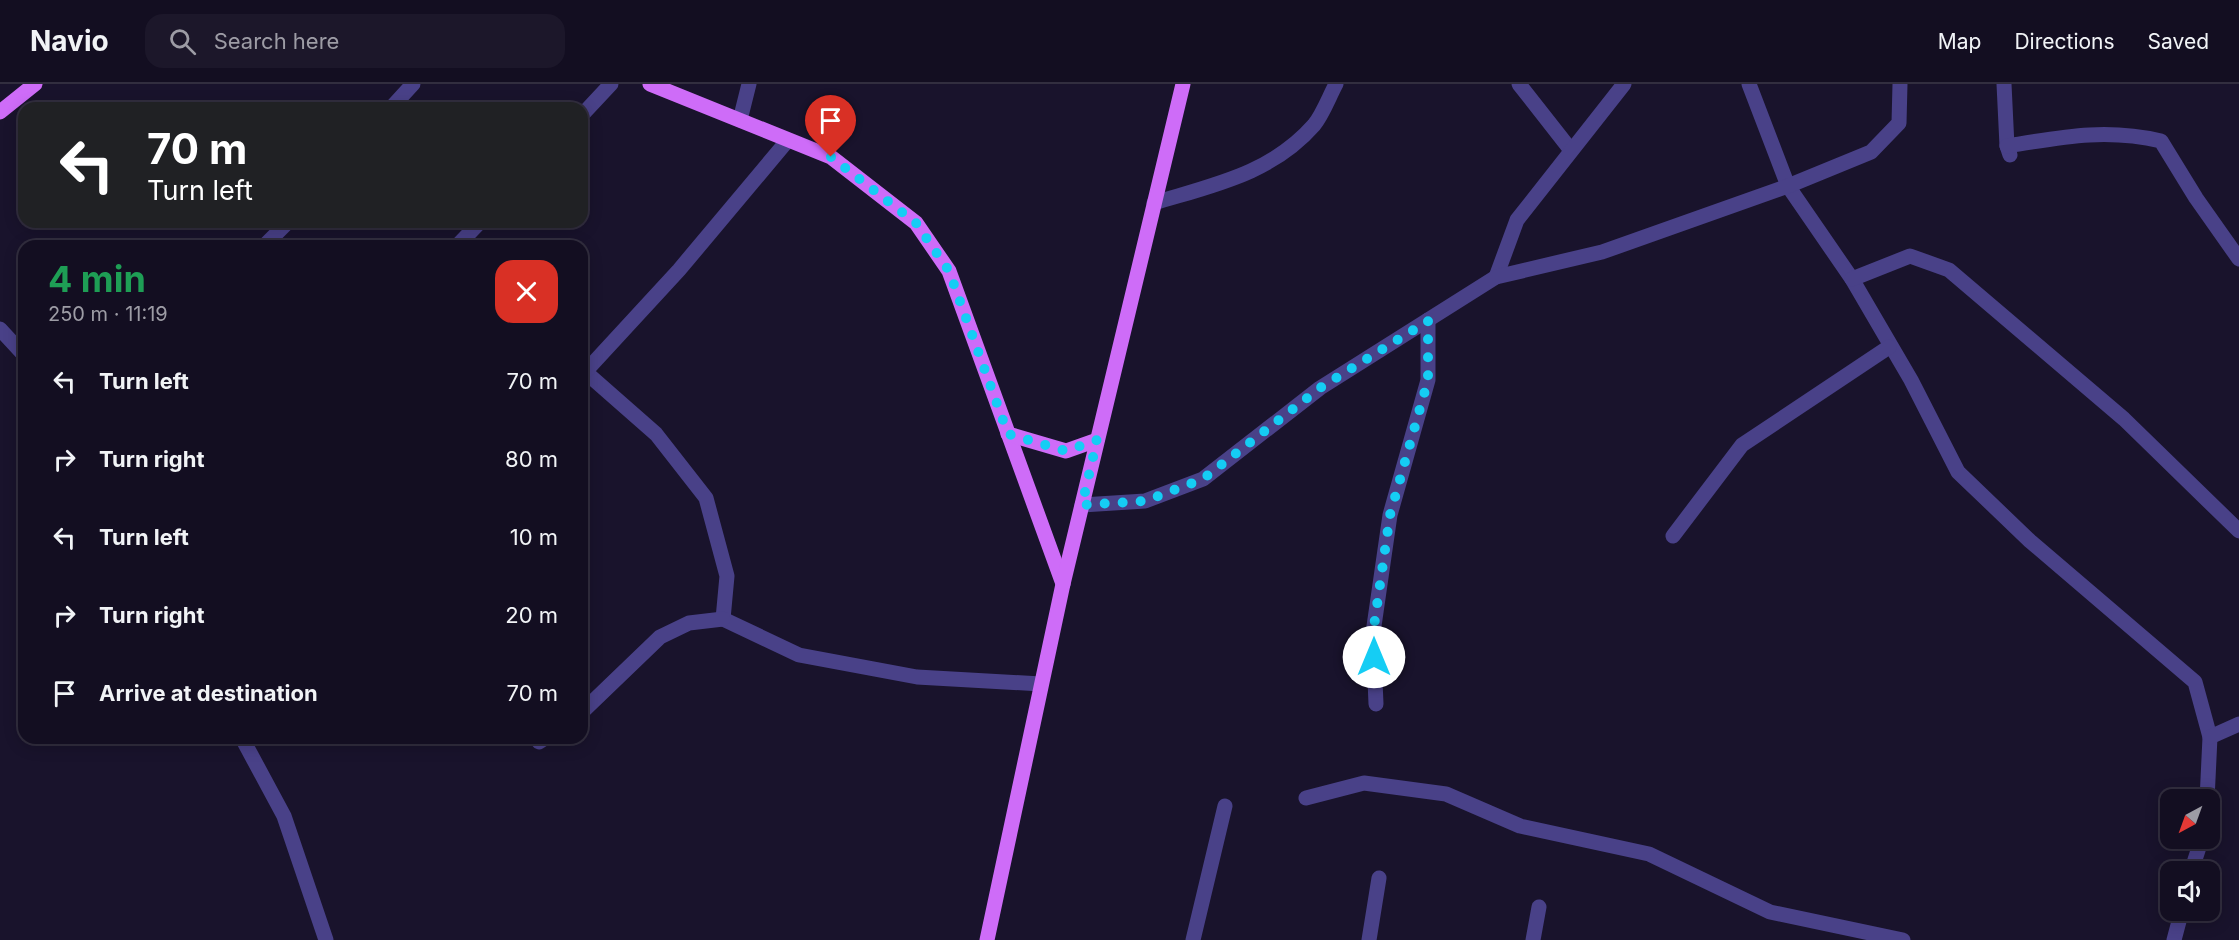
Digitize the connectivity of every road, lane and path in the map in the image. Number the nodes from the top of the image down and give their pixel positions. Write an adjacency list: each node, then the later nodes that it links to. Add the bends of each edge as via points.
1 (35, 84): 15 (main road)
2 (413, 84): 13 (street)
3 (612, 84): 14 (street)
4 (650, 84): 16 (main road)
5 (749, 84): 16 (street)
6 (1183, 84): 20 (main road)
7 (1336, 84): 20 (street, via 1315,123 1283,153 1250,173)
8 (1519, 84): 18 (street)
9 (1624, 84): 18 (street)
10 (1749, 84): 19 (street)
11 (1900, 84): 19 (street, via 1899,123 1871,152)
12 (2004, 84): 25 (street, via 2008,151 2089,133 2132,134 2162,141)
13 (396, 102)
14 (588, 109)
15 (0, 112)
16 (740, 120): 17 (main road)
17 (788, 140): 32 (street, via 679,270); 34 (main road, via 831,157 916,223 949,271)
18 (1570, 149): 26 (street, via 1517,220)
19 (1788, 186): 26 (street, via 1602,252); 27 (street)
20 (1154, 203): 35 (main road)
21 (282, 228): 23 (street)
22 (474, 228): 24 (street)
23 (270, 240)
24 (463, 240)
25 (2239, 259)
26 (1496, 277): 28 (street)
27 (1852, 279): 30 (street); 37 (street, via 1910,256 1949,270 2124,418)
28 (1428, 321): 36 (street, via 1320,388 1203,479 1145,501); 42 (street, via 1428,380 1390,515 1373,633)
29 (0, 328): 31 (street)
30 (1889, 347): 38 (street, via 1742,445); 45 (street, via 1911,380 1958,472 2030,541 2195,682)
31 (18, 348)
32 (588, 365)
33 (588, 374): 40 (street, via 656,434 706,498 727,576)
34 (1008, 434): 35 (main road, via 1066,451); 39 (main road)
35 (1097, 440): 36 (main road)
36 (1082, 505): 39 (main road)
37 (2239, 531)
38 (1673, 536)
39 (1063, 584): 41 (main road)
40 (723, 619): 41 (street, via 800,655 917,677); 43 (street, via 689,623 660,637)
41 (1041, 684): 54 (main road)
42 (1376, 704)
43 (588, 706)
44 (2239, 724): 45 (street)
45 (2210, 737): 47 (street)
46 (245, 744): 53 (street, via 284,816)
47 (2208, 789)
48 (1306, 798): 58 (street, via 1364,783 1446,795 1520,826 1649,854 1770,912)
49 (1225, 806): 55 (street)
50 (1379, 878): 56 (street)
51 (1539, 907): 57 (street)
52 (2179, 921): 59 (street)
53 (326, 940)
54 (987, 940)
55 (1193, 940)
56 (1369, 940)
57 (1533, 940)
58 (1902, 940)
59 (2174, 940)

